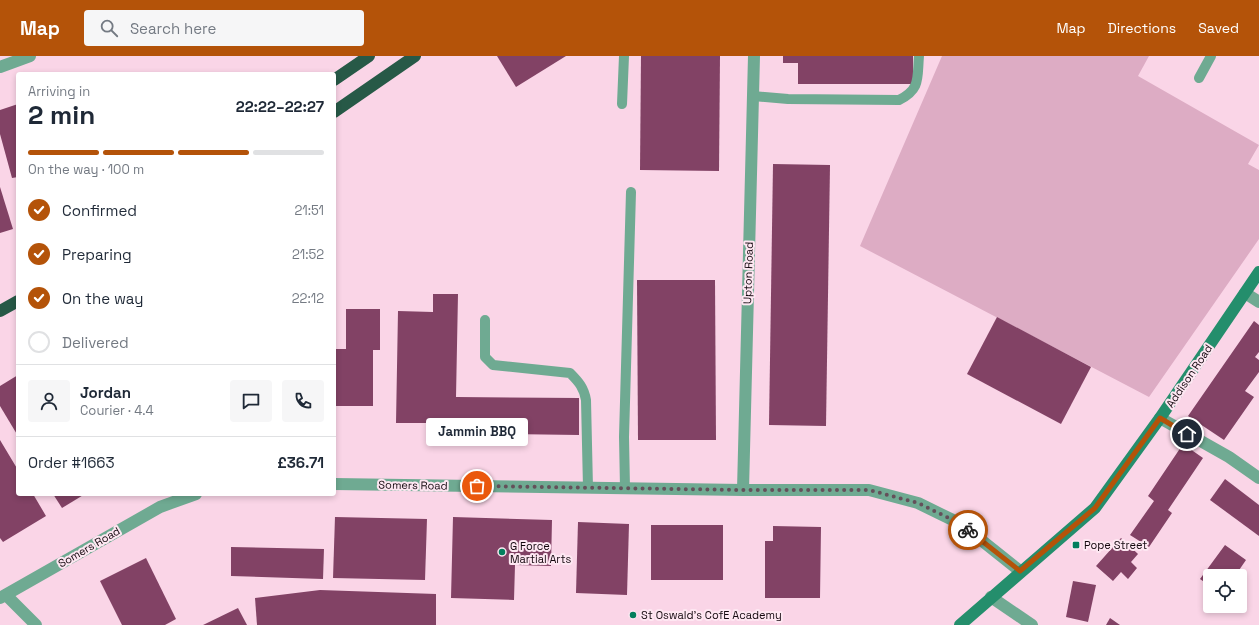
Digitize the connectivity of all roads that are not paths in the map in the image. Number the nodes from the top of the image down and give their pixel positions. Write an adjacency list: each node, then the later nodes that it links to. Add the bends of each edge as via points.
1 (30, 56): 8 (street)
2 (368, 56): 10 (highway)
3 (415, 56): 13 (highway)
4 (624, 56): 12 (lane)
5 (754, 56): 11 (street, Upton Road)
6 (919, 56): 11 (lane, via 917,83 910,94 899,100 788,99)
7 (1211, 56): 9 (lane)
8 (0, 67)
9 (1199, 78)
10 (336, 79)
11 (753, 96): 26 (street, Upton Road)
12 (622, 104)
13 (336, 111)
14 (630, 192): 25 (lane)
15 (1259, 272): 16 (street, Addison Road)
16 (1245, 293): 18 (street); 21 (street, Addison Road)
17 (16, 302): 19 (highway)
18 (1259, 302)
19 (0, 311)
20 (485, 320): 24 (lane, via 485,357 493,365 570,373 579,382 586,400)
21 (1160, 418): 22 (street); 28 (street, Addison Road, via 1095,508)
22 (1259, 478)
23 (336, 484): 24 (street, Somers Road)
24 (588, 488): 25 (street, Somers Road)
25 (625, 488): 26 (street, Somers Road)
26 (742, 490): 28 (street, Somers Road, via 869,490 918,503 961,524)
27 (190, 496): 29 (street, Somers Road, via 160,507)
28 (1020, 571): 30 (street, Addison Road)
29 (3, 597): 31 (street, Somers Road)
30 (991, 597): 32 (street, Addison Road); 33 (street)
31 (36, 625)
32 (960, 625)
33 (1032, 625)

